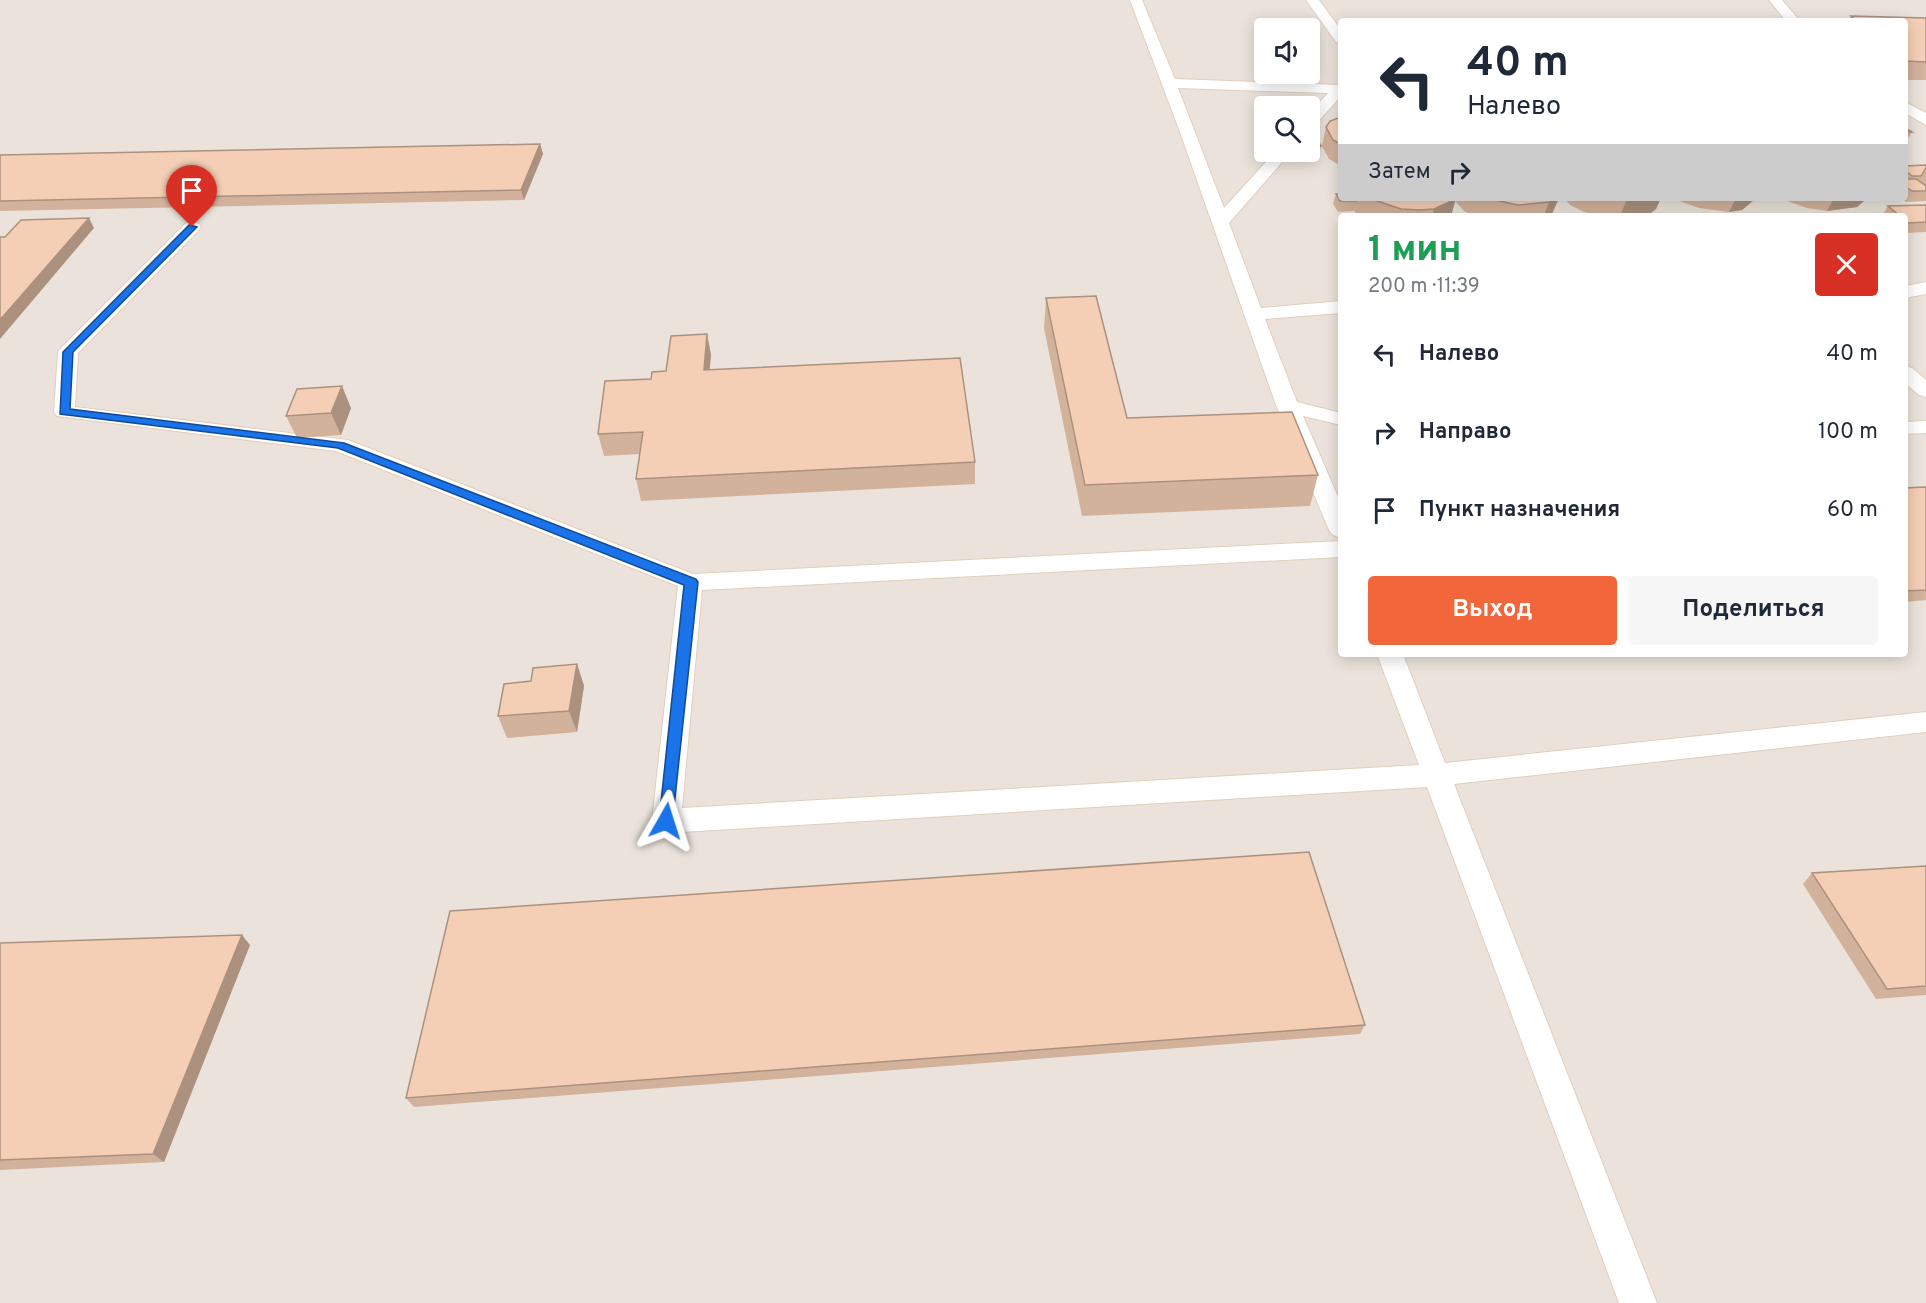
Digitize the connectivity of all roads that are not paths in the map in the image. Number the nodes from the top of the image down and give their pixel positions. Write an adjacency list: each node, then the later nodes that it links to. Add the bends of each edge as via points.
1 (1136, 0): 6 (lane)
2 (1312, 0): 5 (lane)
3 (1774, 0): 4 (lane)
4 (1790, 18)
5 (1338, 35)
6 (1171, 83): 7 (lane); 13 (lane)
7 (1338, 89)
8 (1338, 91): 10 (lane)
9 (1908, 108): 11 (lane)
10 (1320, 111)
11 (1926, 120)
12 (1274, 162): 13 (lane)
13 (1221, 222): 18 (lane)
14 (192, 227): 27 (lane, via 68,352 64,412 340,445)
15 (1926, 288): 16 (lane)
16 (1908, 291)
17 (1338, 307): 18 (lane)
18 (1253, 314): 21 (lane)
19 (1908, 375): 20 (lane)
20 (1926, 391)
21 (1286, 405): 22 (lane); 25 (lane)
22 (1338, 418)
23 (1926, 427): 24 (lane)
24 (1908, 428)
25 (1338, 523)
26 (1338, 549): 27 (lane)
27 (691, 582): 30 (lane, via 666,821)
28 (1391, 657): 30 (lane)
29 (1926, 722): 30 (lane)
30 (1436, 774): 31 (lane)
31 (1638, 1303)

